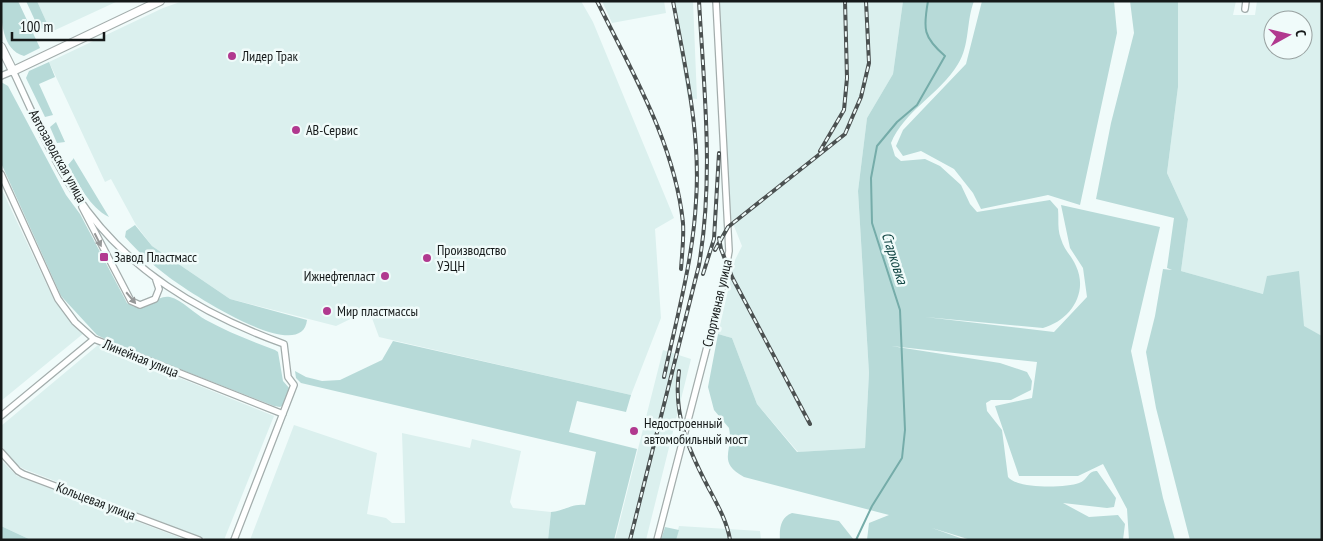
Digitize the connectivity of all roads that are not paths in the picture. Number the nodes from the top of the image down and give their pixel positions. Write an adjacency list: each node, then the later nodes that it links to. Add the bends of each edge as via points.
1 (160, 1): 6 (main road)
2 (716, 1): 17 (street, Спортивная улица, via 729,250 723,285)
3 (1246, 1): 4 (street)
4 (1244, 9)
5 (1, 47): 6 (main road, Автозаводская улица)
6 (13, 71): 7 (street); 9 (street, Автозаводская улица)
7 (1, 76)
8 (1, 174): 11 (street, Линейная улица, via 58,299 75,322)
9 (74, 192): 10 (street, Автозаводская улица, via 104,230); 10 (street, one-way to 10, via 131,301 140,305 155,299 159,289)
10 (156, 280): 12 (street, Автозаводская улица, via 220,318 284,344 288,377 294,385)
11 (94, 339): 12 (street, Линейная улица); 13 (street)
12 (283, 414): 16 (street)
13 (1, 416)
14 (1, 452): 15 (street, Кольцевая улица, via 23,474)
15 (199, 540)
16 (234, 540)
17 (657, 540)

